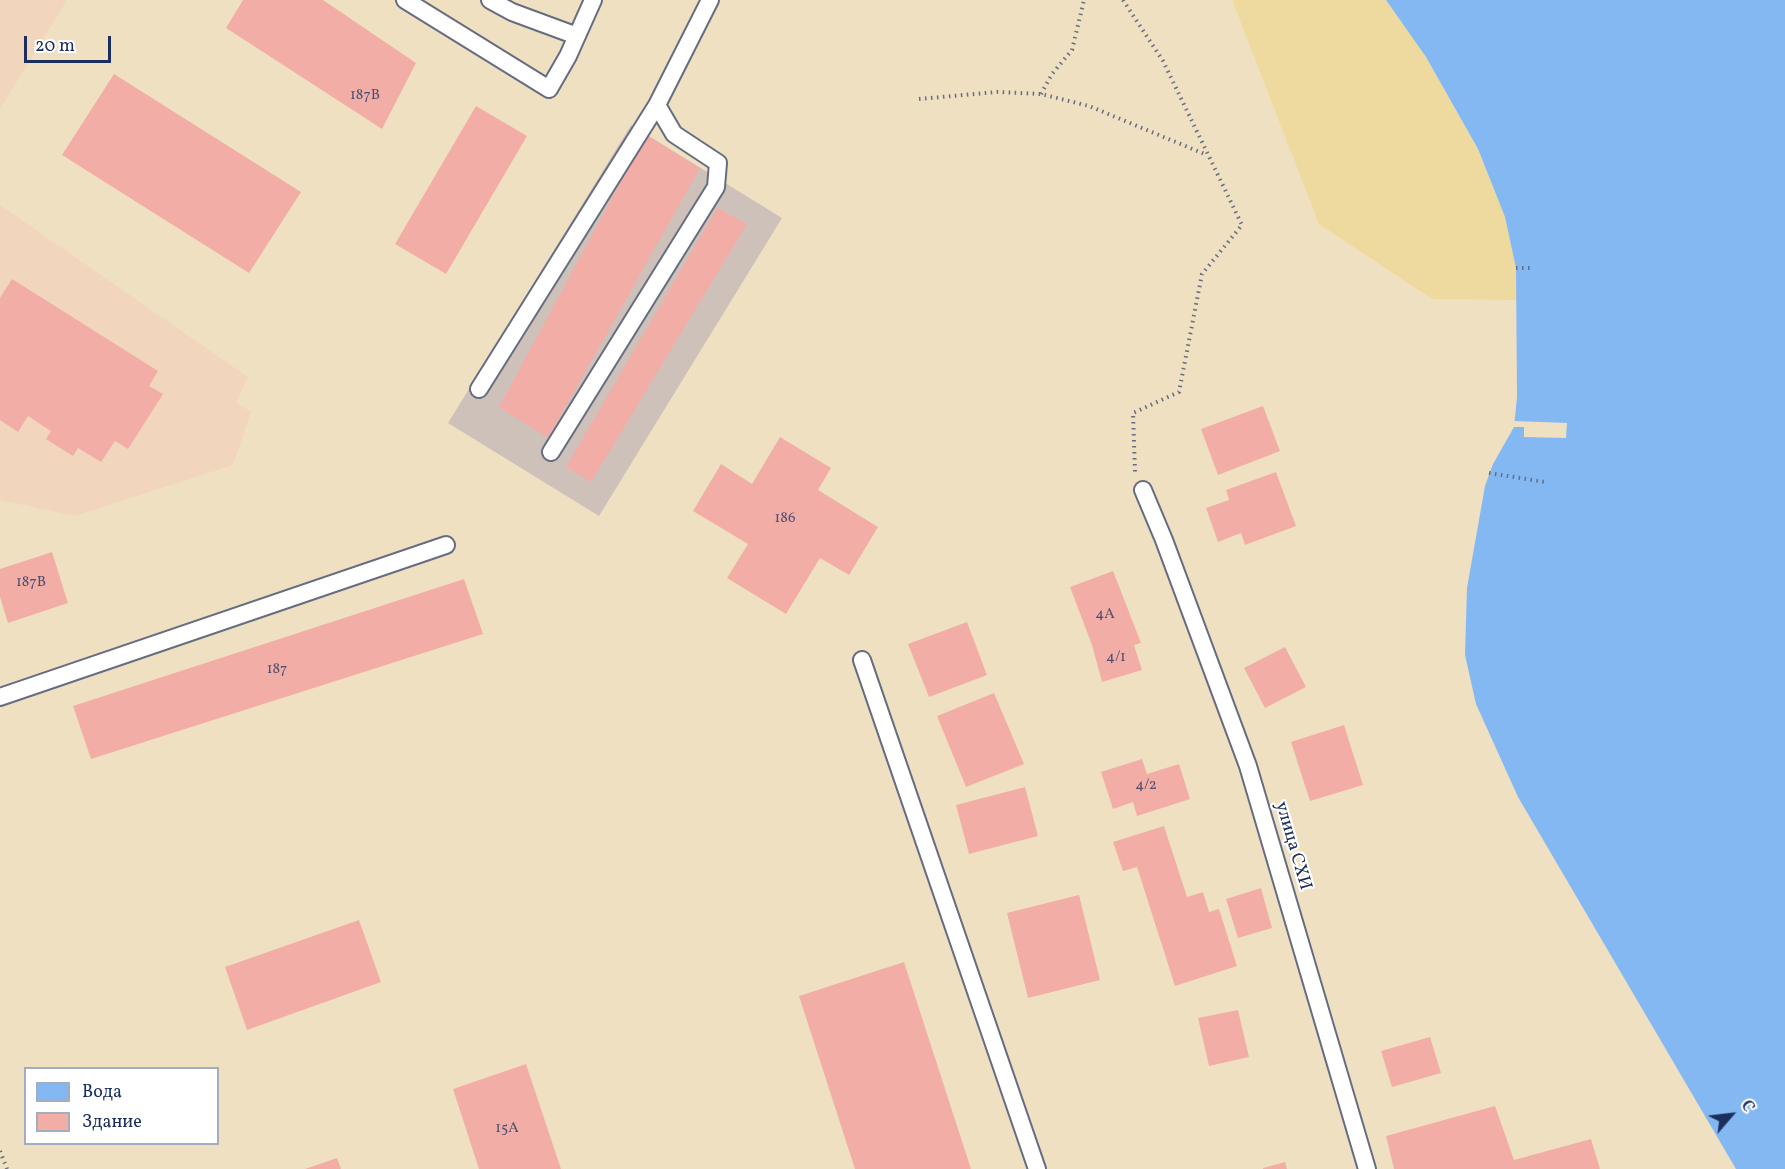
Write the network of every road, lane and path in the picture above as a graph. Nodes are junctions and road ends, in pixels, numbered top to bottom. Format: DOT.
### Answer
graph roads {
  1 [pos="405,0"];
  2 [pos="490,0"];
  3 [pos="593,0"];
  4 [pos="710,0"];
  5 [pos="1084,0"];
  6 [pos="1123,0"];
  7 [pos="577,36"];
  8 [pos="1041,94"];
  9 [pos="919,99"];
  10 [pos="657,105"];
  11 [pos="1208,155"];
  12 [pos="1516,268"];
  13 [pos="1531,268"];
  14 [pos="479,389"];
  15 [pos="551,452"];
  16 [pos="1489,473"];
  17 [pos="1545,482"];
  18 [pos="1139,483"];
  19 [pos="446,545"];
  20 [pos="862,660"];
  21 [pos="0,697"];
  22 [pos="0,1151"];
  23 [pos="7,1169"];
  24 [pos="1037,1169"];
  25 [pos="1366,1169"];
  1 -- 7 [label="lane"];
  2 -- 7 [label="lane"];
  3 -- 7 [label="lane"];
  4 -- 10 [label="lane"];
  5 -- 8 [label="path"];
  6 -- 11 [label="path"];
  8 -- 9 [label="path"];
  8 -- 11 [label="path"];
  10 -- 14 [label="lane"];
  10 -- 15 [label="lane"];
  11 -- 18 [label="path"];
  12 -- 13 [label="path"];
  16 -- 17 [label="path"];
  18 -- 25 [label="lane, улица СХИ"];
  19 -- 21 [label="lane"];
  20 -- 24 [label="lane"];
  22 -- 23 [label="path"];
}
